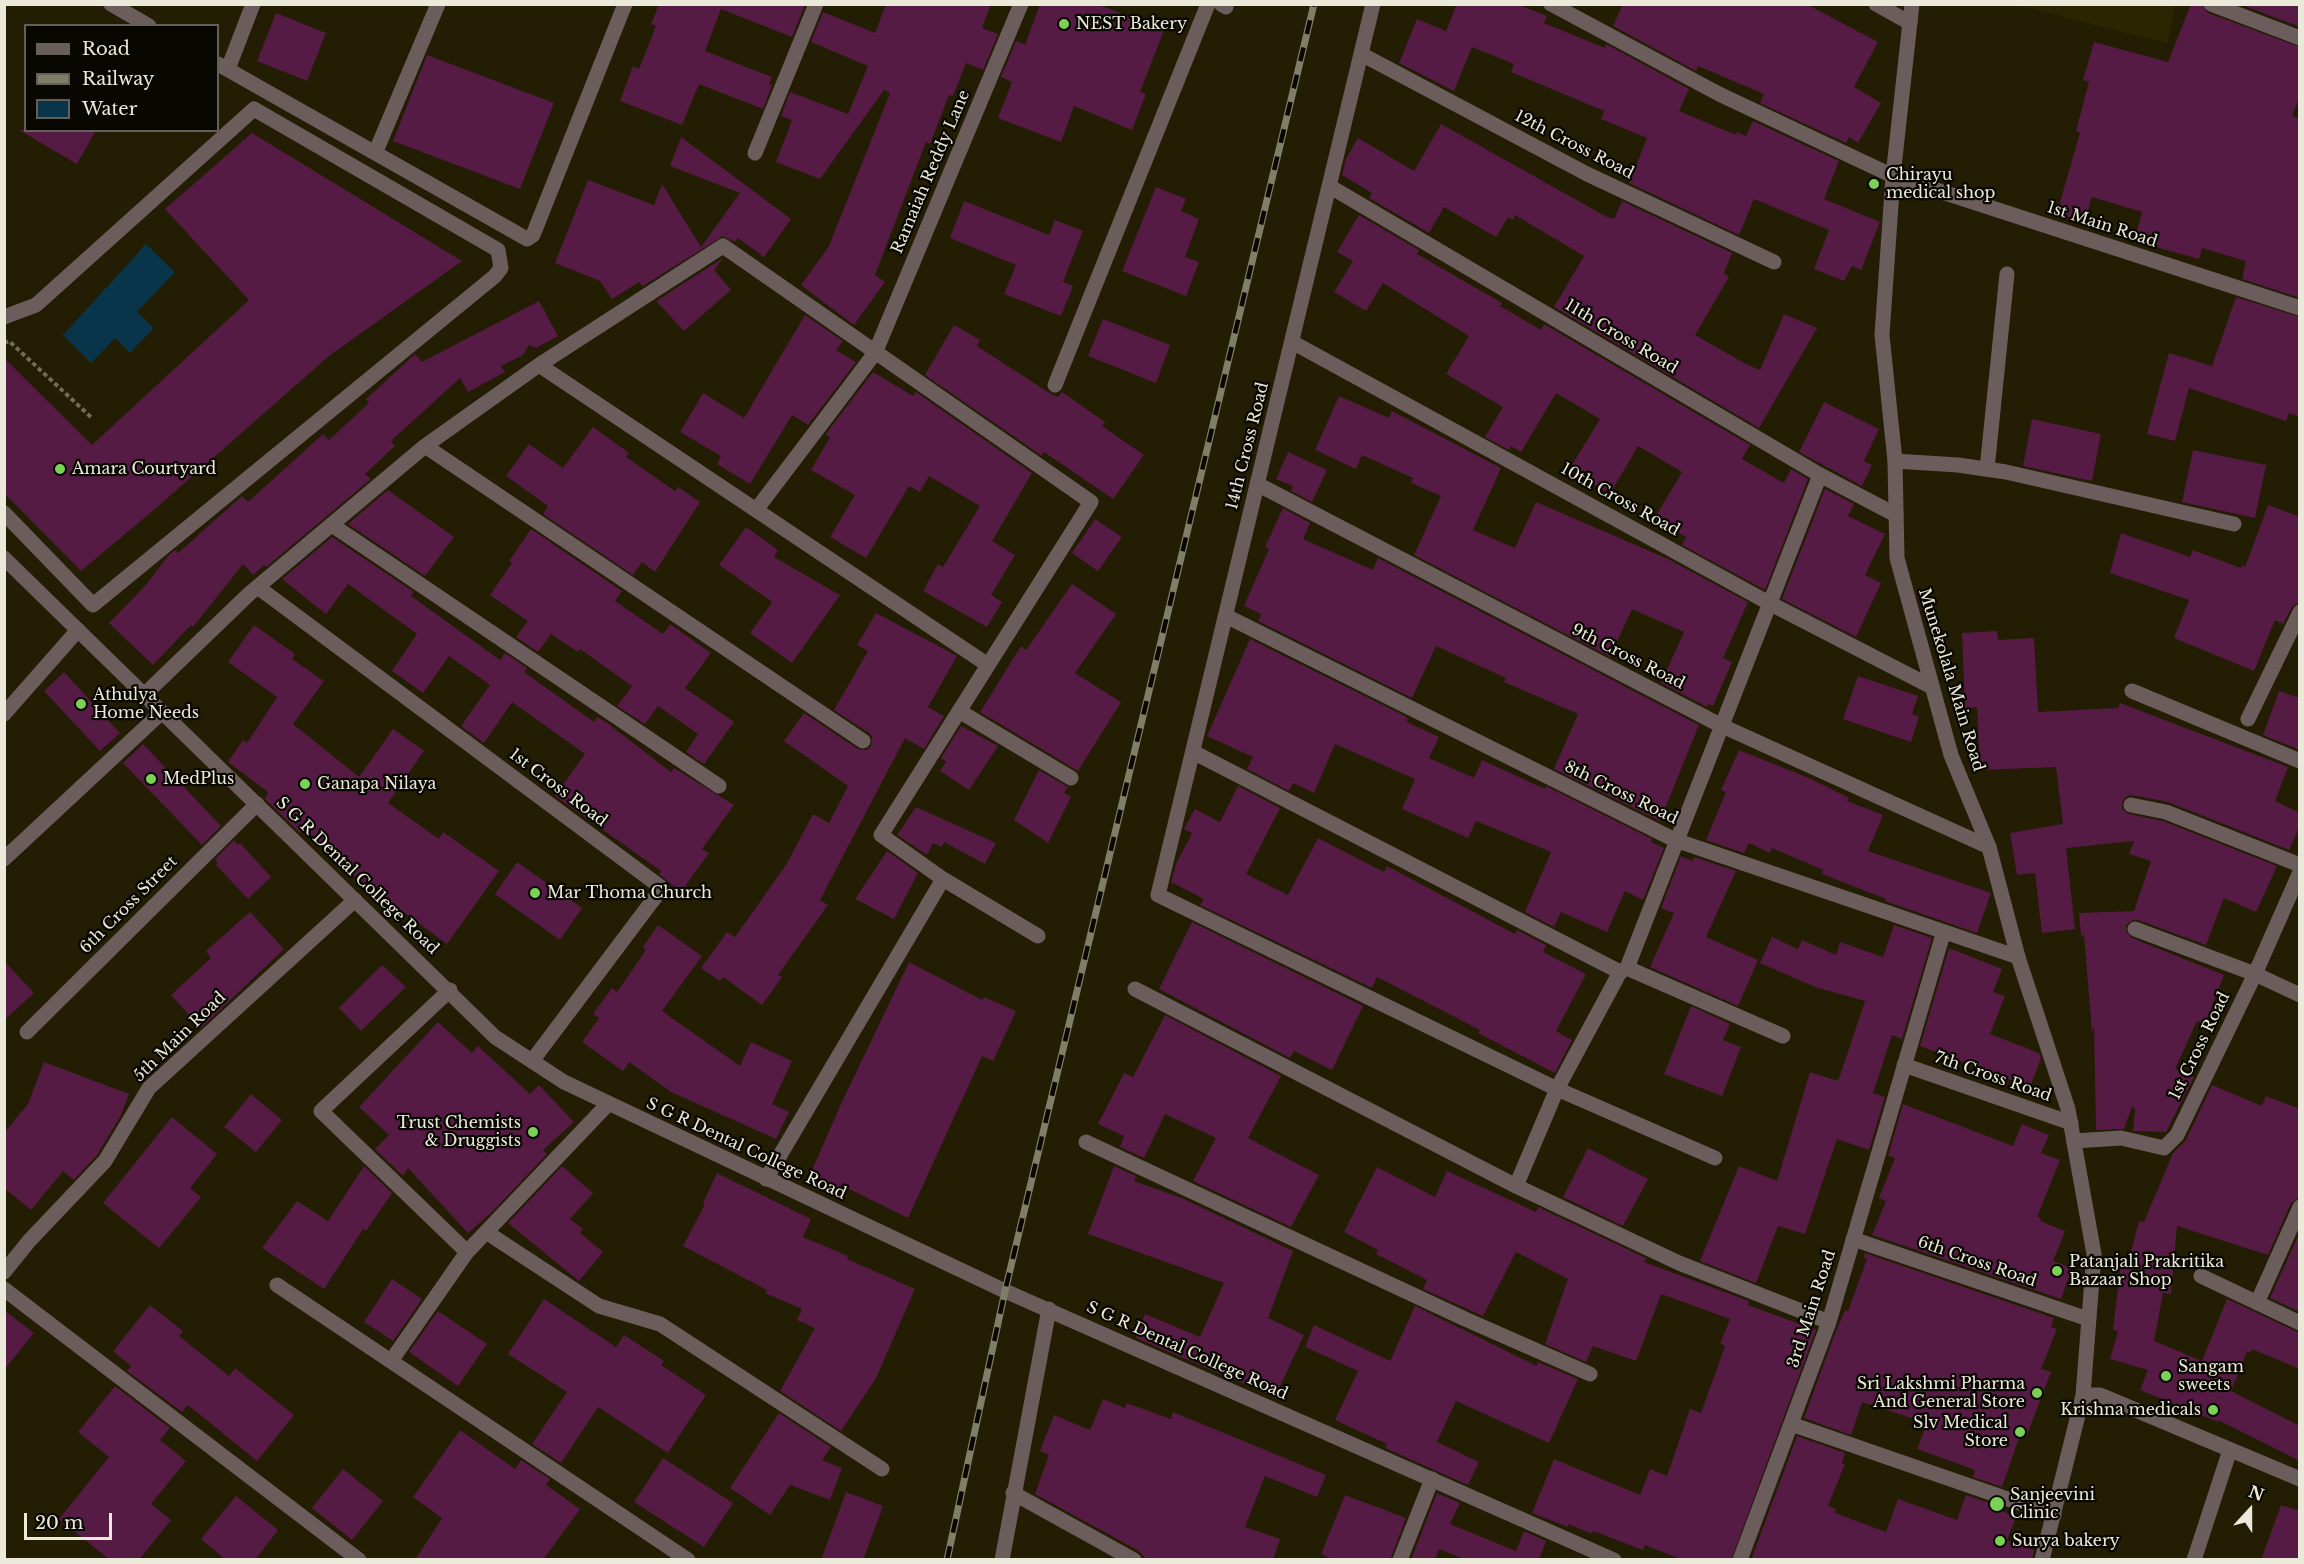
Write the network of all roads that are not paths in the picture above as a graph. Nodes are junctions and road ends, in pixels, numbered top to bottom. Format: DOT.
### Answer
graph roads {
  1 [pos="111,4"];
  2 [pos="252,4"];
  3 [pos="438,4"];
  4 [pos="625,4"];
  5 [pos="816,4"];
  6 [pos="1021,4"];
  7 [pos="1208,4"];
  8 [pos="1373,4"];
  9 [pos="1551,4"];
  10 [pos="1876,4"];
  11 [pos="1912,4"];
  12 [pos="2211,4"];
  13 [pos="1910,23"];
  14 [pos="146,24"];
  15 [pos="2300,38"];
  16 [pos="1361,54"];
  17 [pos="223,67"];
  18 [pos="376,152"];
  19 [pos="755,153"];
  20 [pos="1893,176"];
  21 [pos="1329,186"];
  22 [pos="1774,262"];
  23 [pos="2007,274"];
  24 [pos="2300,308"];
  25 [pos="4,317"];
  26 [pos="1292,342"];
  27 [pos="875,353"];
  28 [pos="539,365"];
  29 [pos="1055,385"];
  30 [pos="425,446"];
  31 [pos="1894,461"];
  32 [pos="1987,469"];
  33 [pos="1820,475"];
  34 [pos="1257,484"];
  35 [pos="756,510"];
  36 [pos="4,513"];
  37 [pos="1896,514"];
  38 [pos="2234,524"];
  39 [pos="332,525"];
  40 [pos="7,565"];
  41 [pos="259,588"];
  42 [pos="1769,603"];
  43 [pos="2300,612"];
  44 [pos="1226,616"];
  45 [pos="78,630"];
  46 [pos="988,665"];
  47 [pos="1932,687"];
  48 [pos="2132,691"];
  49 [pos="144,695"];
  50 [pos="959,711"];
  51 [pos="162,712"];
  52 [pos="4,714"];
  53 [pos="2248,719"];
  54 [pos="1720,725"];
  55 [pos="862,741"];
  56 [pos="1193,752"];
  57 [pos="2300,761"];
  58 [pos="1071,778"];
  59 [pos="719,786"];
  60 [pos="257,804"];
  61 [pos="2131,805"];
  62 [pos="1675,840"];
  63 [pos="1989,847"];
  64 [pos="4,859"];
  65 [pos="2300,865"];
  66 [pos="2300,872"];
  67 [pos="943,879"];
  68 [pos="355,900"];
  69 [pos="2135,929"];
  70 [pos="1943,934"];
  71 [pos="1038,936"];
  72 [pos="2018,957"];
  73 [pos="1623,970"];
  74 [pos="2255,974"];
  75 [pos="1136,989"];
  76 [pos="450,990"];
  77 [pos="2300,995"];
  78 [pos="27,1032"];
  79 [pos="1783,1036"];
  80 [pos="532,1061"];
  81 [pos="1904,1065"];
  82 [pos="1557,1089"];
  83 [pos="608,1104"];
  84 [pos="2071,1123"];
  85 [pos="2074,1141"];
  86 [pos="1086,1142"];
  87 [pos="1715,1158"];
  88 [pos="766,1179"];
  89 [pos="1516,1186"];
  90 [pos="2300,1207"];
  91 [pos="486,1232"];
  92 [pos="1853,1239"];
  93 [pos="467,1252"];
  94 [pos="4,1272"];
  95 [pos="2201,1276"];
  96 [pos="277,1285"];
  97 [pos="4,1289"];
  98 [pos="2257,1303"];
  99 [pos="1049,1310"];
  100 [pos="2088,1319"];
  101 [pos="1829,1322"];
  102 [pos="2300,1323"];
  103 [pos="391,1361"];
  104 [pos="1590,1374"];
  105 [pos="2083,1395"];
  106 [pos="1791,1424"];
  107 [pos="2230,1450"];
  108 [pos="882,1469"];
  109 [pos="1432,1479"];
  110 [pos="2300,1479"];
  111 [pos="1014,1492"];
  112 [pos="2054,1515"];
  113 [pos="359,1560"];
  114 [pos="688,1560"];
  115 [pos="1002,1560"];
  116 [pos="1134,1560"];
  117 [pos="1400,1560"];
  118 [pos="1614,1560"];
  119 [pos="1740,1560"];
  120 [pos="2042,1560"];
  121 [pos="2194,1560"];
  1 -- 14 [label="street"];
  2 -- 17 [label="street"];
  3 -- 18 [label="street"];
  4 -- 18 [label="street"];
  5 -- 19 [label="street"];
  6 -- 27 [label="street, Ramaiah Reddy Lane"];
  7 -- 29 [label="street"];
  8 -- 16 [label="street, 14th Cross Road"];
  9 -- 20 [label="street"];
  10 -- 13 [label="street"];
  11 -- 13 [label="street, Munekolala Main Road"];
  12 -- 15 [label="street"];
  13 -- 20 [label="street, Munekolala Main Road"];
  16 -- 21 [label="street, 14th Cross Road"];
  16 -- 22 [label="street, 12th Cross Road"];
  17 -- 18 [label="street"];
  20 -- 24 [label="street, 1st Main Road"];
  20 -- 31 [label="street, Munekolala Main Road"];
  21 -- 26 [label="street, 14th Cross Road"];
  21 -- 33 [label="street, 11th Cross Road"];
  23 -- 32 [label="street"];
  25 -- 36 [label="street"];
  26 -- 34 [label="street, 14th Cross Road"];
  26 -- 42 [label="street, 10th Cross Road"];
  27 -- 28 [label="street"];
  27 -- 35 [label="street, Ramaiah Reddy Lane"];
  27 -- 46 [label="street"];
  28 -- 30 [label="street"];
  28 -- 35 [label="street"];
  30 -- 39 [label="street"];
  30 -- 55 [label="street"];
  31 -- 32 [label="street"];
  31 -- 37 [label="street, Munekolala Main Road"];
  32 -- 38 [label="street"];
  33 -- 37 [label="street, 11th Cross Road"];
  33 -- 42 [label="street"];
  34 -- 44 [label="street, 14th Cross Road"];
  34 -- 54 [label="street, 9th Cross Road"];
  35 -- 46 [label="street"];
  37 -- 47 [label="street, Munekolala Main Road"];
  39 -- 41 [label="street"];
  39 -- 59 [label="street"];
  40 -- 45 [label="street, S G R Dental College Road"];
  41 -- 49 [label="street"];
  41 -- 80 [label="street, 1st Cross Road"];
  42 -- 47 [label="street, 10th Cross Road"];
  42 -- 54 [label="street"];
  43 -- 53 [label="street"];
  44 -- 56 [label="street, 14th Cross Road"];
  44 -- 62 [label="street, 8th Cross Road"];
  45 -- 49 [label="street, S G R Dental College Road"];
  45 -- 52 [label="street"];
  46 -- 50 [label="street"];
  47 -- 63 [label="street, Munekolala Main Road"];
  48 -- 57 [label="street"];
  49 -- 51 [label="street, S G R Dental College Road"];
  50 -- 58 [label="street"];
  50 -- 67 [label="street"];
  51 -- 60 [label="street, S G R Dental College Road"];
  51 -- 64 [label="street"];
  54 -- 62 [label="street"];
  54 -- 63 [label="street, 9th Cross Road"];
  56 -- 73 [label="street"];
  56 -- 82 [label="street, 14th Cross Road"];
  60 -- 68 [label="street, S G R Dental College Road"];
  60 -- 78 [label="street, 6th Cross Street"];
  61 -- 65 [label="street"];
  62 -- 70 [label="street, 8th Cross Road"];
  62 -- 73 [label="street"];
  63 -- 72 [label="street, Munekolala Main Road"];
  66 -- 74 [label="street, 1st Cross Road"];
  67 -- 71 [label="street"];
  67 -- 88 [label="street"];
  68 -- 76 [label="street, S G R Dental College Road"];
  68 -- 94 [label="street, 5th Main Road"];
  69 -- 74 [label="street"];
  70 -- 72 [label="street, 8th Cross Road"];
  70 -- 81 [label="street, 3rd Main Road"];
  72 -- 84 [label="street, Munekolala Main Road"];
  73 -- 79 [label="street"];
  73 -- 82 [label="street"];
  74 -- 77 [label="street"];
  74 -- 85 [label="street, 1st Cross Road"];
  75 -- 89 [label="street"];
  76 -- 80 [label="street, S G R Dental College Road"];
  76 -- 93 [label="street"];
  80 -- 83 [label="street, S G R Dental College Road"];
  81 -- 84 [label="street, 7th Cross Road"];
  81 -- 92 [label="street, 3rd Main Road"];
  82 -- 87 [label="street"];
  82 -- 89 [label="street"];
  83 -- 88 [label="street, S G R Dental College Road"];
  83 -- 91 [label="street"];
  84 -- 85 [label="street, Munekolala Main Road"];
  85 -- 100 [label="street, Munekolala Main Road"];
  86 -- 104 [label="street"];
  88 -- 99 [label="street, S G R Dental College Road"];
  89 -- 101 [label="street"];
  90 -- 98 [label="street"];
  91 -- 93 [label="street"];
  91 -- 108 [label="street"];
  92 -- 100 [label="street, 6th Cross Road"];
  92 -- 101 [label="street, 3rd Main Road"];
  93 -- 103 [label="street"];
  95 -- 98 [label="street"];
  96 -- 103 [label="street"];
  97 -- 113 [label="street"];
  98 -- 102 [label="street"];
  99 -- 109 [label="street, S G R Dental College Road"];
  99 -- 111 [label="street"];
  100 -- 105 [label="street, Munekolala Main Road"];
  101 -- 106 [label="street, 3rd Main Road"];
  103 -- 114 [label="street"];
  105 -- 107 [label="street"];
  105 -- 112 [label="street, Munekolala Main Road"];
  106 -- 112 [label="street"];
  106 -- 119 [label="street, 3rd Main Road"];
  107 -- 110 [label="street"];
  107 -- 121 [label="street"];
  109 -- 117 [label="street"];
  109 -- 118 [label="street, S G R Dental College Road"];
  111 -- 115 [label="street"];
  111 -- 116 [label="street"];
  112 -- 120 [label="street, Munekolala Main Road"];
}
